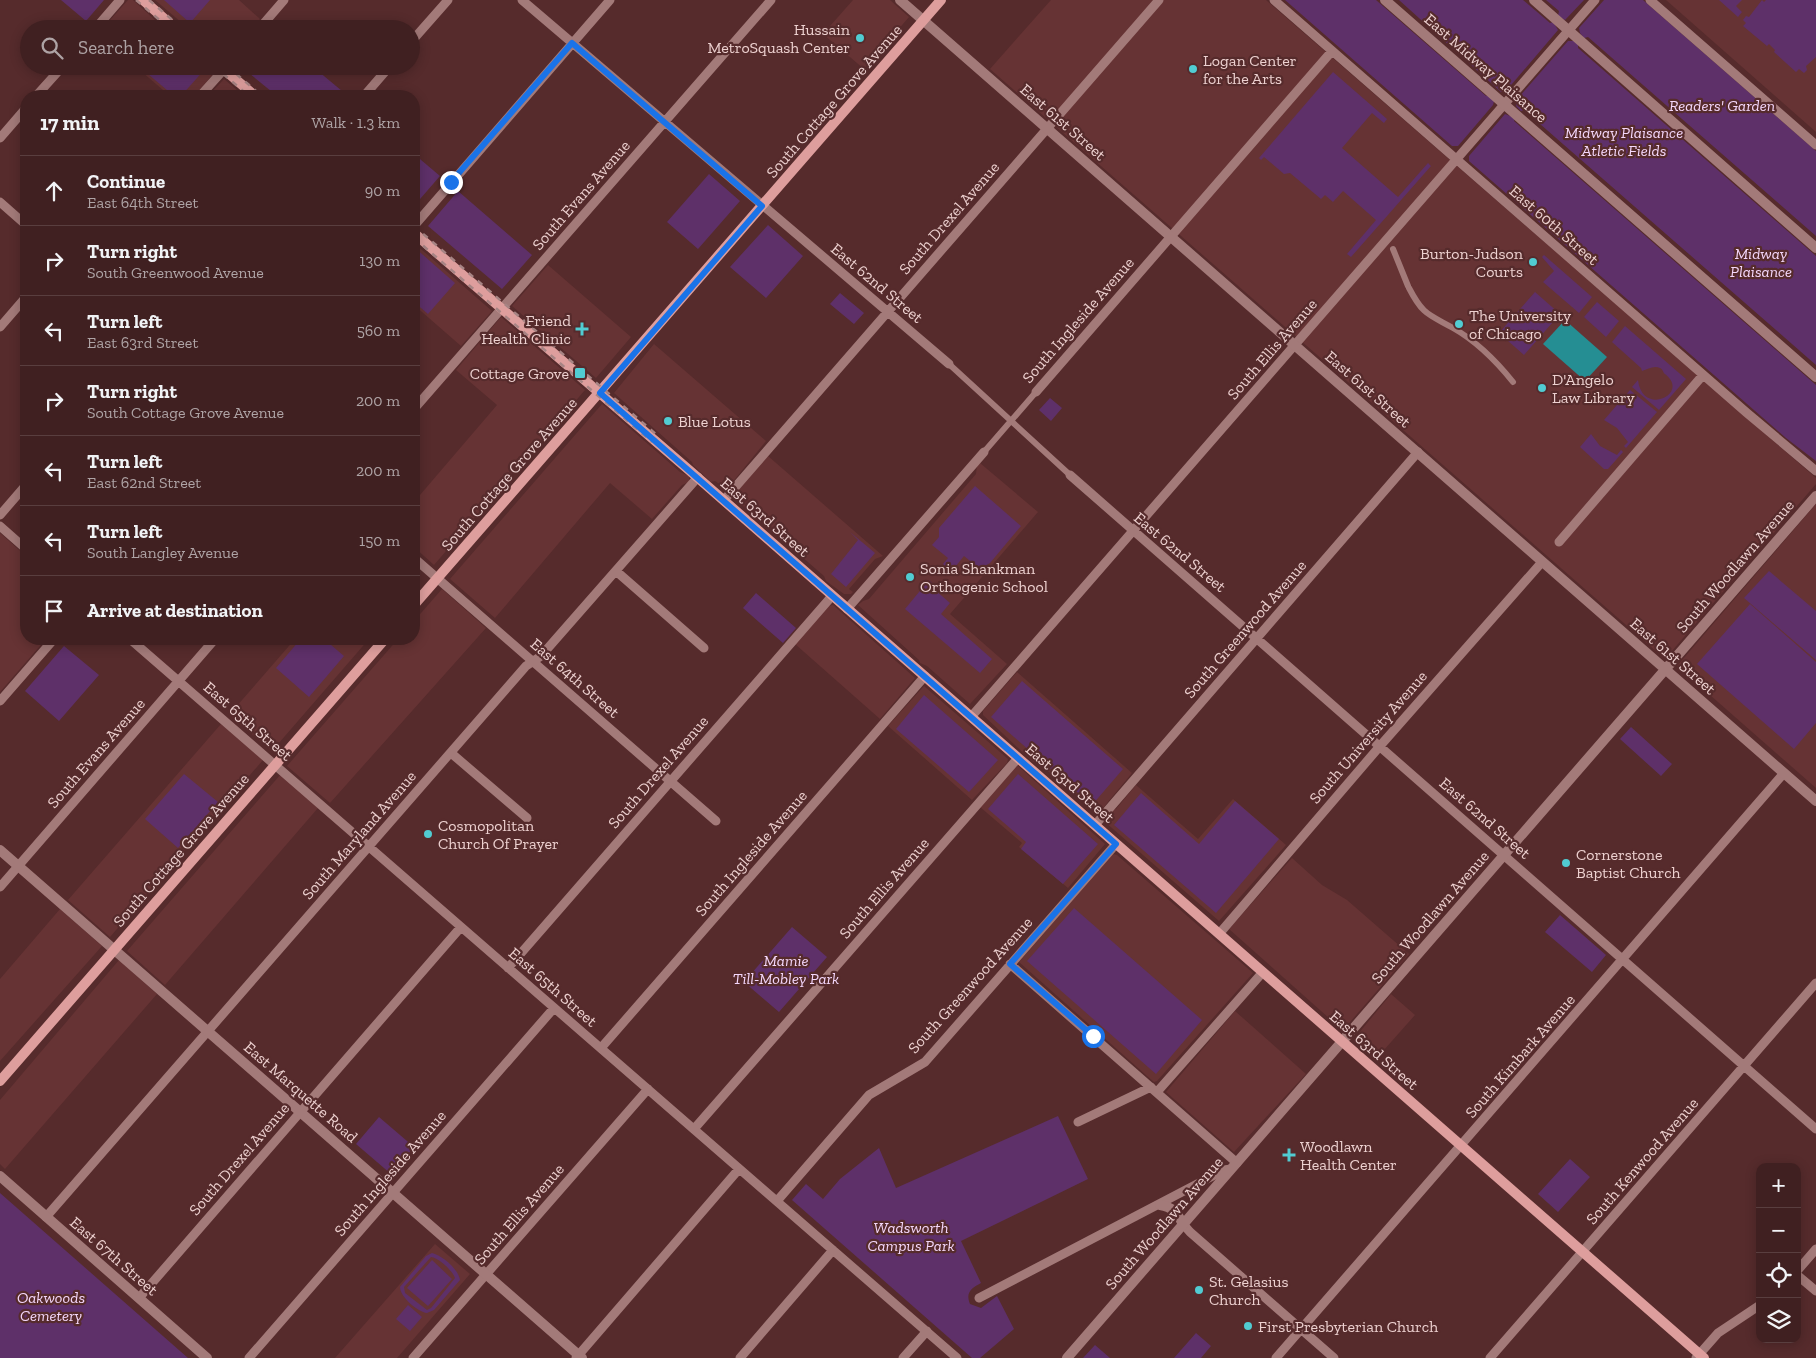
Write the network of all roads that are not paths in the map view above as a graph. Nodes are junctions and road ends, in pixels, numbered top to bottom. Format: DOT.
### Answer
graph roads {
  1 [pos="120,0"];
  2 [pos="143,0"];
  3 [pos="284,0"];
  4 [pos="448,0"];
  5 [pos="522,0"];
  6 [pos="610,0"];
  7 [pos="771,0"];
  8 [pos="900,0"];
  9 [pos="941,0"];
  10 [pos="1159,0"];
  11 [pos="1274,0"];
  12 [pos="1385,0"];
  13 [pos="1534,0"];
  14 [pos="1595,0"];
  15 [pos="1650,0"];
  16 [pos="103,20"];
  17 [pos="166,20"];
  18 [pos="267,20"];
  19 [pos="924,20"];
  20 [pos="1568,30"];
  21 [pos="420,32"];
  22 [pos="572,43"];
  23 [pos="1332,51"];
  24 [pos="55,75"];
  25 [pos="217,75"];
  26 [pos="232,75"];
  27 [pos="382,75"];
  28 [pos="41,90"];
  29 [pos="205,90"];
  30 [pos="248,90"];
  31 [pos="369,90"];
  32 [pos="1505,103"];
  33 [pos="20,115"];
  34 [pos="665,122"];
  35 [pos="1047,128"];
  36 [pos="0,138"];
  37 [pos="1816,145"];
  38 [pos="1456,160"];
  39 [pos="0,202"];
  40 [pos="762,206"];
  41 [pos="420,219"];
  42 [pos="20,220"];
  43 [pos="1171,237"];
  44 [pos="420,238"];
  45 [pos="1816,248"];
  46 [pos="1394,249"];
  47 [pos="20,303"];
  48 [pos="502,308"];
  49 [pos="888,312"];
  50 [pos="0,327"];
  51 [pos="1295,345"];
  52 [pos="949,364"];
  53 [pos="1703,375"];
  54 [pos="1816,377"];
  55 [pos="1513,382"];
  56 [pos="1036,392"];
  57 [pos="600,393"];
  58 [pos="420,403"];
  59 [pos="1012,420"];
  60 [pos="984,452"];
  61 [pos="1418,452"];
  62 [pos="1816,470"];
  63 [pos="1070,475"];
  64 [pos="698,477"];
  65 [pos="20,492"];
  66 [pos="1816,496"];
  67 [pos="724,500"];
  68 [pos="0,516"];
  69 [pos="0,526"];
  70 [pos="1133,532"];
  71 [pos="1559,542"];
  72 [pos="20,544"];
  73 [pos="1542,562"];
  74 [pos="420,563"];
  75 [pos="616,571"];
  76 [pos="437,578"];
  77 [pos="832,596"];
  78 [pos="420,598"];
  79 [pos="847,609"];
  80 [pos="1257,638"];
  81 [pos="49,645"];
  82 [pos="137,645"];
  83 [pos="210,645"];
  84 [pos="380,645"];
  85 [pos="704,648"];
  86 [pos="533,662"];
  87 [pos="1666,669"];
  88 [pos="924,676"];
  89 [pos="178,681"];
  90 [pos="0,701"];
  91 [pos="971,717"];
  92 [pos="1380,746"];
  93 [pos="451,753"];
  94 [pos="1018,758"];
  95 [pos="275,764"];
  96 [pos="1784,773"];
  97 [pos="670,781"];
  98 [pos="1816,801"];
  99 [pos="527,818"];
  100 [pos="716,821"];
  101 [pos="1094,825"];
  102 [pos="1116,844"];
  103 [pos="369,846"];
  104 [pos="0,850"];
  105 [pos="1504,855"];
  106 [pos="18,866"];
  107 [pos="0,886"];
  108 [pos="461,927"];
  109 [pos="1219,934"];
  110 [pos="115,949"];
  111 [pos="1624,960"];
  112 [pos="1010,964"];
  113 [pos="508,968"];
  114 [pos="1263,972"];
  115 [pos="1816,983"];
  116 [pos="554,1008"];
  117 [pos="208,1031"];
  118 [pos="1342,1041"];
  119 [pos="600,1048"];
  120 [pos="1744,1066"];
  121 [pos="0,1081"];
  122 [pos="648,1089"];
  123 [pos="1154,1090"];
  124 [pos="300,1111"];
  125 [pos="1078,1122"];
  126 [pos="694,1129"];
  127 [pos="1816,1129"];
  128 [pos="1461,1146"];
  129 [pos="1234,1166"];
  130 [pos="740,1169"];
  131 [pos="0,1176"];
  132 [pos="393,1193"];
  133 [pos="777,1201"];
  134 [pos="1160,1205"];
  135 [pos="46,1217"];
  136 [pos="1184,1224"];
  137 [pos="1816,1249"];
  138 [pos="833,1250"];
  139 [pos="1583,1252"];
  140 [pos="1801,1266"];
  141 [pos="486,1274"];
  142 [pos="1801,1278"];
  143 [pos="1816,1291"];
  144 [pos="139,1298"];
  145 [pos="979,1298"];
  146 [pos="1756,1308"];
  147 [pos="1301,1330"];
  148 [pos="926,1331"];
  149 [pos="579,1357"];
  150 [pos="1700,1357"];
  151 [pos="207,1358"];
  152 [pos="249,1358"];
  153 [pos="413,1358"];
  154 [pos="740,1358"];
  155 [pos="903,1358"];
  156 [pos="957,1358"];
  157 [pos="1067,1358"];
  158 [pos="1276,1358"];
  159 [pos="1334,1358"];
  160 [pos="1490,1358"];
  1 -- 16 [label="street"];
  2 -- 17 [label="main road"];
  3 -- 18 [label="street"];
  4 -- 21 [label="street"];
  5 -- 22 [label="street, East 62nd Street"];
  6 -- 22 [label="street"];
  7 -- 34 [label="street, South Evans Avenue"];
  8 -- 19 [label="street, East 61st Street"];
  9 -- 19 [label="main road, South Cottage Grove Avenue"];
  10 -- 35 [label="street, South Drexel Avenue"];
  11 -- 23 [label="street, East 60th Street"];
  12 -- 32 [label="street, East Midway Plaisance"];
  13 -- 20 [label="street"];
  14 -- 20 [label="street, South Ellis Avenue"];
  15 -- 37 [label="street"];
  19 -- 35 [label="street, East 61st Street"];
  19 -- 40 [label="main road, South Cottage Grove Avenue"];
  20 -- 32 [label="street, South Ellis Avenue"];
  20 -- 45 [label="street"];
  22 -- 34 [label="street, East 62nd Street"];
  22 -- 41 [label="street"];
  23 -- 38 [label="street, East 60th Street"];
  23 -- 43 [label="street, South Ingleside Avenue"];
  24 -- 28 [label="street"];
  25 -- 29 [label="street"];
  26 -- 30 [label="main road"];
  27 -- 31 [label="street"];
  32 -- 38 [label="street, South Ellis Avenue"];
  32 -- 54 [label="street, East Midway Plaisance"];
  33 -- 36 [label="street"];
  34 -- 40 [label="street, East 62nd Street"];
  34 -- 48 [label="street, South Evans Avenue"];
  35 -- 43 [label="street, East 61st Street"];
  35 -- 49 [label="street, South Drexel Avenue"];
  38 -- 51 [label="street, South Ellis Avenue"];
  38 -- 53 [label="street, East 60th Street"];
  39 -- 42 [label="street"];
  40 -- 49 [label="street, East 62nd Street"];
  40 -- 57 [label="main road, South Cottage Grove Avenue"];
  43 -- 51 [label="street, East 61st Street"];
  43 -- 56 [label="street, South Ingleside Avenue"];
  44 -- 48 [label="main road, East 63rd Street"];
  46 -- 55 [label="street"];
  47 -- 50 [label="street"];
  48 -- 57 [label="main road, East 63rd Street"];
  48 -- 58 [label="street, South Evans Avenue"];
  49 -- 52 [label="street, East 62nd Street"];
  49 -- 67 [label="street, South Drexel Avenue"];
  51 -- 61 [label="street, East 61st Street"];
  51 -- 70 [label="street, South Ellis Avenue"];
  52 -- 59 [label="street, East 62nd Street"];
  53 -- 62 [label="street, East 60th Street"];
  53 -- 71 [label="street"];
  56 -- 59 [label="street, South Ingleside Avenue"];
  57 -- 64 [label="main road, East 63rd Street"];
  57 -- 76 [label="main road, South Cottage Grove Avenue"];
  59 -- 60 [label="street, South Ingleside Avenue"];
  59 -- 63 [label="street, East 62nd Street"];
  60 -- 79 [label="street, South Ingleside Avenue"];
  61 -- 73 [label="street, East 61st Street"];
  61 -- 80 [label="street, South Greenwood Avenue"];
  63 -- 70 [label="street, East 62nd Street"];
  64 -- 67 [label="main road, East 63rd Street"];
  64 -- 75 [label="street, South Maryland Avenue"];
  65 -- 68 [label="street"];
  66 -- 87 [label="street, South Woodlawn Avenue"];
  67 -- 77 [label="main road, East 63rd Street"];
  69 -- 72 [label="street"];
  70 -- 80 [label="street, East 62nd Street"];
  70 -- 91 [label="street, South Ellis Avenue"];
  73 -- 87 [label="street, East 61st Street"];
  73 -- 92 [label="street, South University Avenue"];
  74 -- 76 [label="street, East 64th Street"];
  75 -- 85 [label="street"];
  75 -- 86 [label="street, South Maryland Avenue"];
  76 -- 78 [label="main road, South Cottage Grove Avenue"];
  76 -- 86 [label="street, East 64th Street"];
  77 -- 79 [label="main road, East 63rd Street"];
  77 -- 97 [label="street, South Drexel Avenue"];
  79 -- 88 [label="main road, East 63rd Street"];
  80 -- 92 [label="street, East 62nd Street"];
  80 -- 101 [label="street, South Greenwood Avenue"];
  81 -- 90 [label="street"];
  82 -- 89 [label="street, East 65th Street"];
  83 -- 89 [label="street, South Evans Avenue"];
  84 -- 95 [label="main road, South Cottage Grove Avenue"];
  86 -- 93 [label="street, South Maryland Avenue"];
  86 -- 97 [label="street, East 64th Street"];
  87 -- 96 [label="street, East 61st Street"];
  87 -- 105 [label="street, South Woodlawn Avenue"];
  88 -- 91 [label="main road, East 63rd Street"];
  88 -- 119 [label="street, South Ingleside Avenue"];
  89 -- 95 [label="street, East 65th Street"];
  89 -- 106 [label="street, South Evans Avenue"];
  91 -- 94 [label="main road, East 63rd Street"];
  92 -- 105 [label="street, East 62nd Street"];
  92 -- 109 [label="street, South University Avenue"];
  93 -- 99 [label="street"];
  93 -- 103 [label="street, South Maryland Avenue"];
  94 -- 101 [label="main road, East 63rd Street"];
  94 -- 126 [label="street, South Ellis Avenue"];
  95 -- 103 [label="street, East 65th Street"];
  95 -- 110 [label="main road, South Cottage Grove Avenue"];
  96 -- 98 [label="street, East 61st Street"];
  96 -- 111 [label="street, South Kimbark Avenue"];
  97 -- 100 [label="street, East 64th Street"];
  97 -- 113 [label="street, South Drexel Avenue"];
  101 -- 102 [label="main road, East 63rd Street"];
  102 -- 109 [label="main road, East 63rd Street"];
  102 -- 112 [label="street, South Greenwood Avenue"];
  103 -- 108 [label="street, East 65th Street"];
  103 -- 117 [label="street, South Maryland Avenue"];
  104 -- 106 [label="street, East Marquette Road"];
  105 -- 111 [label="street, East 62nd Street"];
  105 -- 118 [label="street, South Woodlawn Avenue"];
  106 -- 107 [label="street, South Evans Avenue"];
  106 -- 110 [label="street, East Marquette Road"];
  108 -- 113 [label="street, East 65th Street"];
  108 -- 124 [label="street, South Drexel Avenue"];
  109 -- 114 [label="main road, East 63rd Street"];
  110 -- 117 [label="street, East Marquette Road"];
  110 -- 121 [label="main road, South Cottage Grove Avenue"];
  111 -- 120 [label="street, East 62nd Street"];
  111 -- 128 [label="street, South Kimbark Avenue"];
  112 -- 123 [label="street"];
  112 -- 133 [label="street, South Greenwood Avenue"];
  113 -- 116 [label="street, East 65th Street"];
  114 -- 118 [label="main road, East 63rd Street"];
  114 -- 123 [label="street"];
  115 -- 120 [label="street, South Kenwood Avenue"];
  116 -- 119 [label="street, East 65th Street"];
  116 -- 132 [label="street, South Ingleside Avenue"];
  117 -- 124 [label="street, East Marquette Road"];
  117 -- 135 [label="street, South Maryland Avenue"];
  118 -- 128 [label="main road, East 63rd Street"];
  118 -- 129 [label="street, South Woodlawn Avenue"];
  119 -- 122 [label="street, East 65th Street"];
  120 -- 127 [label="street, East 62nd Street"];
  120 -- 139 [label="street, South Kenwood Avenue"];
  122 -- 126 [label="street, East 65th Street"];
  122 -- 141 [label="street, South Ellis Avenue"];
  123 -- 125 [label="street"];
  123 -- 129 [label="street"];
  124 -- 132 [label="street, East Marquette Road"];
  124 -- 144 [label="street, South Drexel Avenue"];
  126 -- 130 [label="street, East 65th Street"];
  128 -- 139 [label="main road, East 63rd Street"];
  128 -- 147 [label="street, South Kimbark Avenue"];
  129 -- 134 [label="street"];
  129 -- 136 [label="street, South Woodlawn Avenue"];
  130 -- 133 [label="street, East 65th Street"];
  130 -- 149 [label="street"];
  131 -- 135 [label="street, East 67th Street"];
  132 -- 141 [label="street, East Marquette Road"];
  132 -- 152 [label="street, South Ingleside Avenue"];
  133 -- 138 [label="street, East 65th Street"];
  134 -- 136 [label="street"];
  134 -- 145 [label="street"];
  135 -- 144 [label="street, East 67th Street"];
  136 -- 147 [label="street"];
  136 -- 157 [label="street, South Woodlawn Avenue"];
  137 -- 140 [label="street"];
  138 -- 148 [label="street, East 65th Street"];
  138 -- 154 [label="street"];
  139 -- 150 [label="main road, East 63rd Street"];
  139 -- 160 [label="street, South Kenwood Avenue"];
  141 -- 149 [label="street, East Marquette Road"];
  141 -- 153 [label="street, South Ellis Avenue"];
  142 -- 143 [label="street"];
  144 -- 151 [label="street, East 67th Street"];
  146 -- 150 [label="street"];
  147 -- 158 [label="street, South Kimbark Avenue"];
  147 -- 159 [label="street"];
  148 -- 155 [label="street"];
  148 -- 156 [label="street, East 65th Street"];
}
